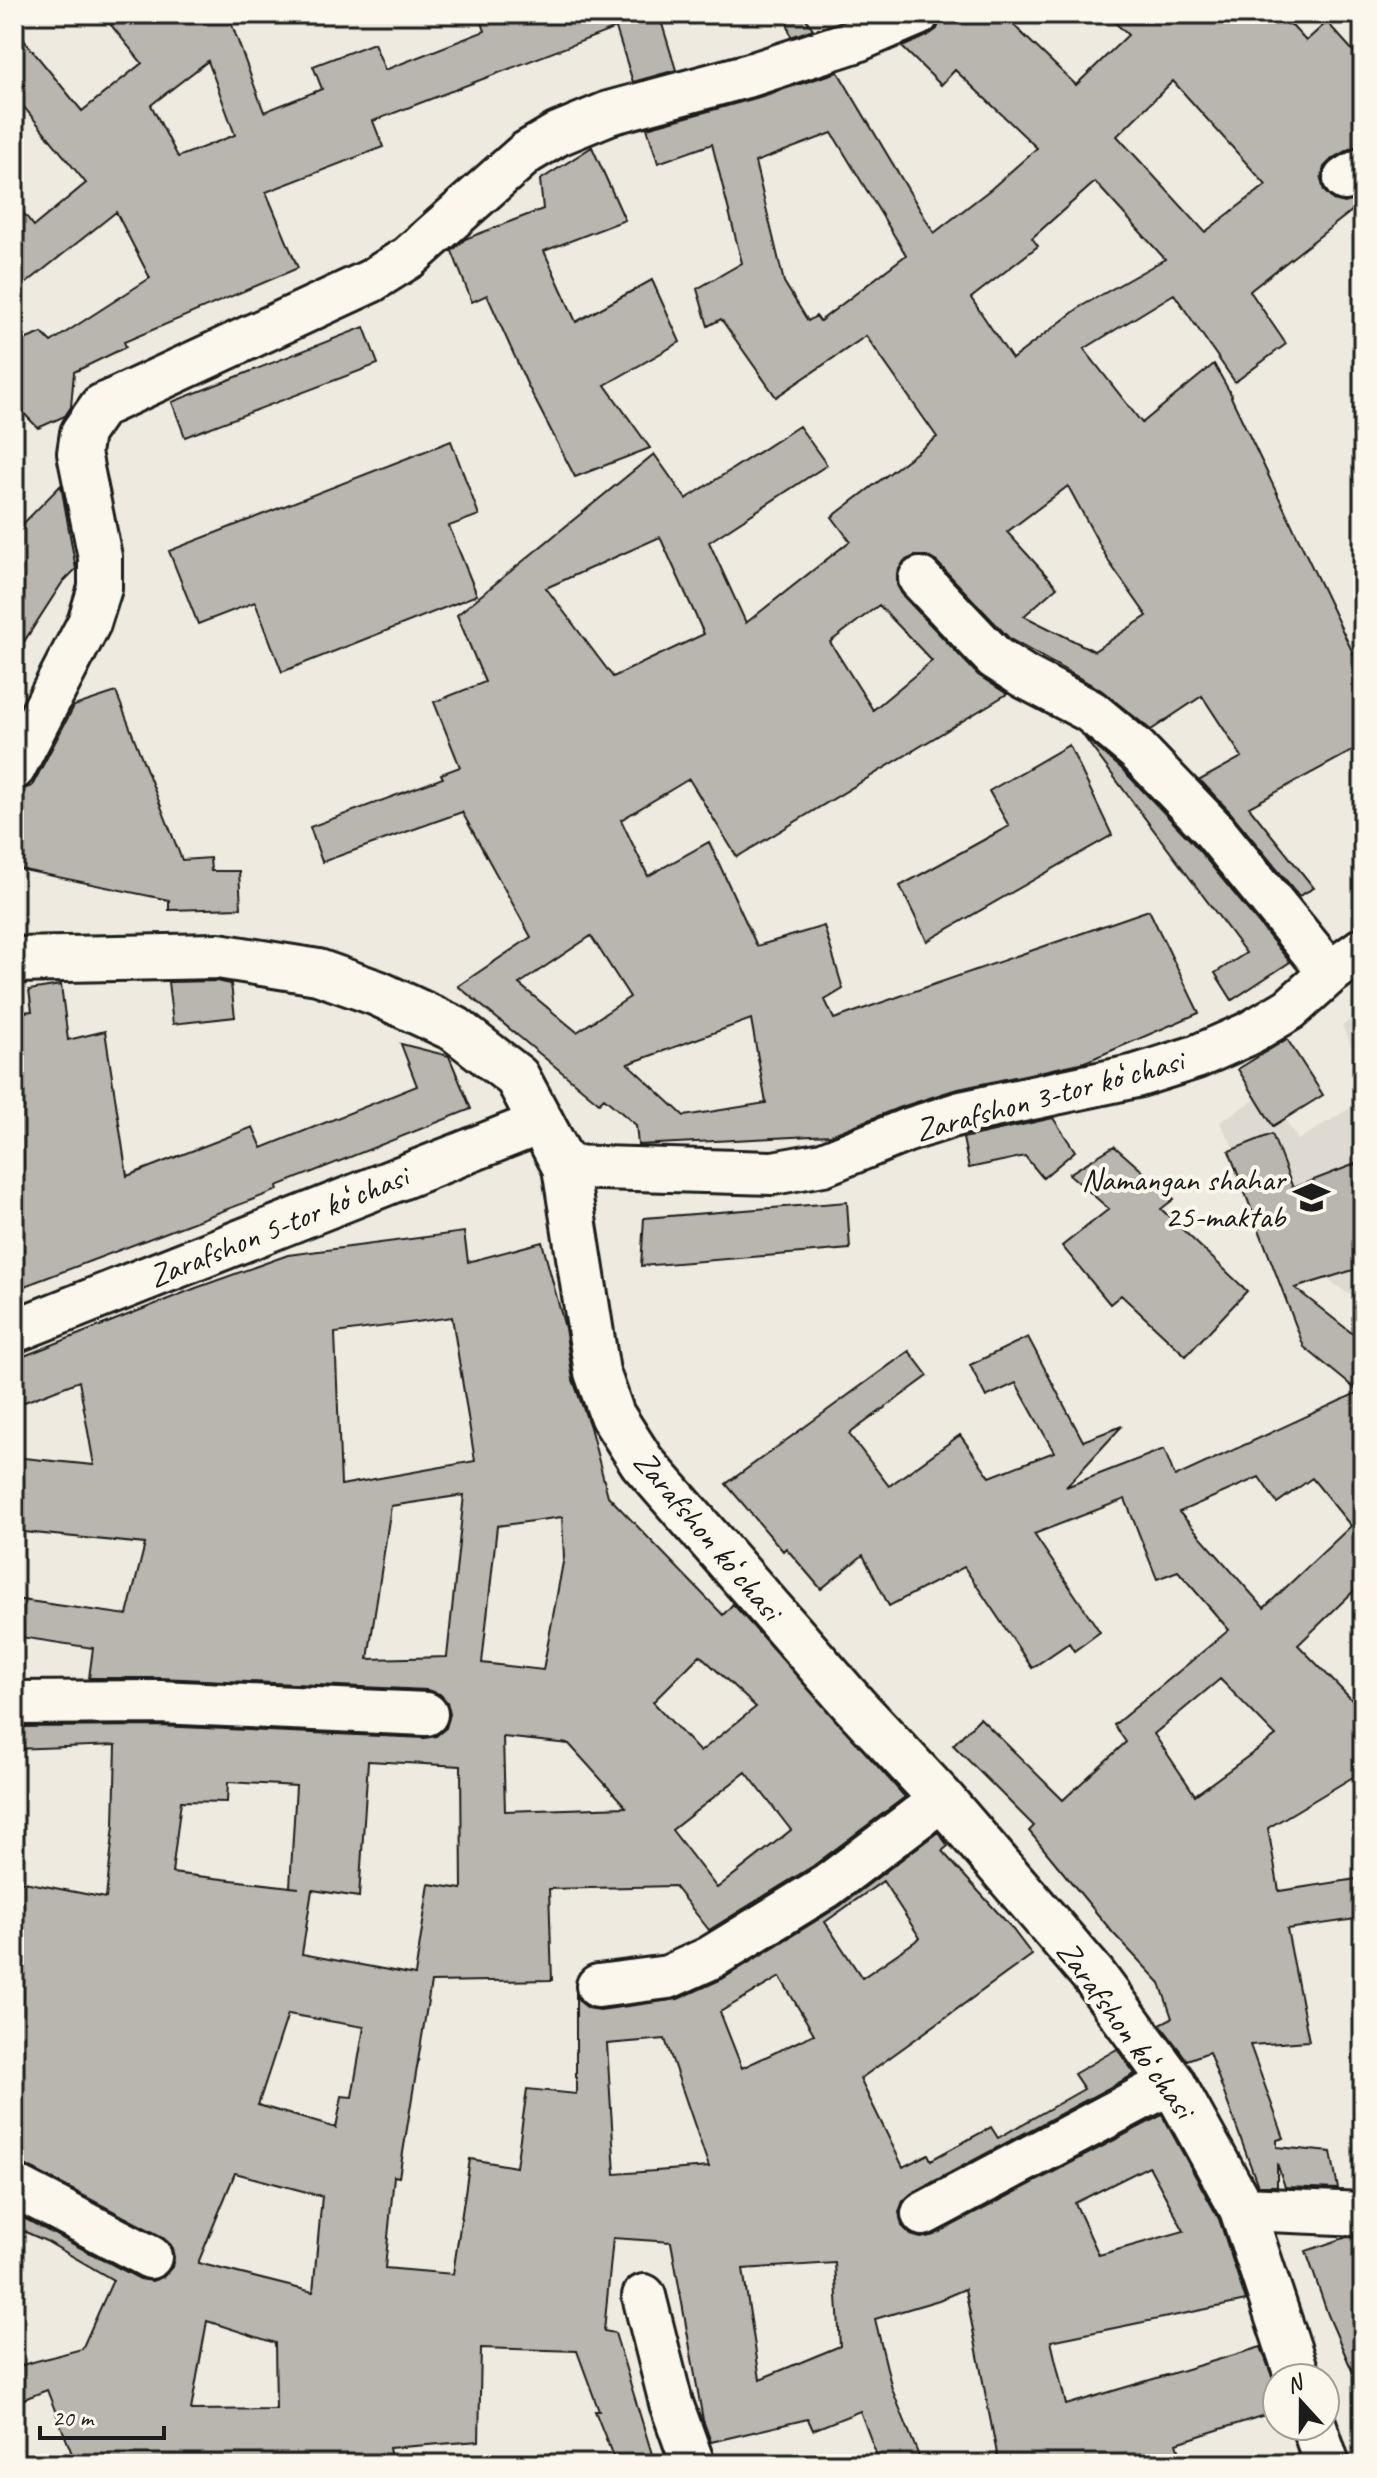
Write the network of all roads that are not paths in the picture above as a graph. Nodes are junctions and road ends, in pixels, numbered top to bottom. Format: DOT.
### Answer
graph roads {
  1 [pos="918,14"];
  2 [pos="920,579"];
  3 [pos="14,768"];
  4 [pos="1363,949"];
  5 [pos="14,960"];
  6 [pos="1330,973"];
  7 [pos="542,1122"];
  8 [pos="565,1167"];
  9 [pos="14,1331"];
  10 [pos="14,1703"];
  11 [pos="426,1714"];
  12 [pos="942,1799"];
  13 [pos="598,1986"];
  14 [pos="1172,2082"];
  15 [pos="14,2186"];
  16 [pos="1242,2209"];
  17 [pos="923,2214"];
  18 [pos="1363,2214"];
  19 [pos="150,2257"];
  20 [pos="644,2296"];
  21 [pos="1293,2362"];
  22 [pos="1319,2442"];
  23 [pos="693,2464"];
  24 [pos="1327,2464"];
  1 -- 3 [label="street"];
  2 -- 6 [label="street"];
  4 -- 6 [label="street, Zarafshon 3-tor koʻchasi"];
  5 -- 7 [label="street, Zarafshon koʻchasi"];
  6 -- 8 [label="street, Zarafshon 3-tor koʻchasi"];
  7 -- 8 [label="street, Zarafshon koʻchasi"];
  7 -- 9 [label="street, Zarafshon 5-tor koʻchasi"];
  8 -- 12 [label="street, Zarafshon koʻchasi"];
  10 -- 11 [label="street"];
  12 -- 13 [label="street"];
  12 -- 14 [label="street, Zarafshon koʻchasi"];
  14 -- 16 [label="street, Zarafshon koʻchasi"];
  14 -- 17 [label="street"];
  15 -- 19 [label="street"];
  16 -- 18 [label="street"];
  16 -- 21 [label="street, Zarafshon koʻchasi"];
  20 -- 23 [label="street"];
  22 -- 24 [label="street"];
}
